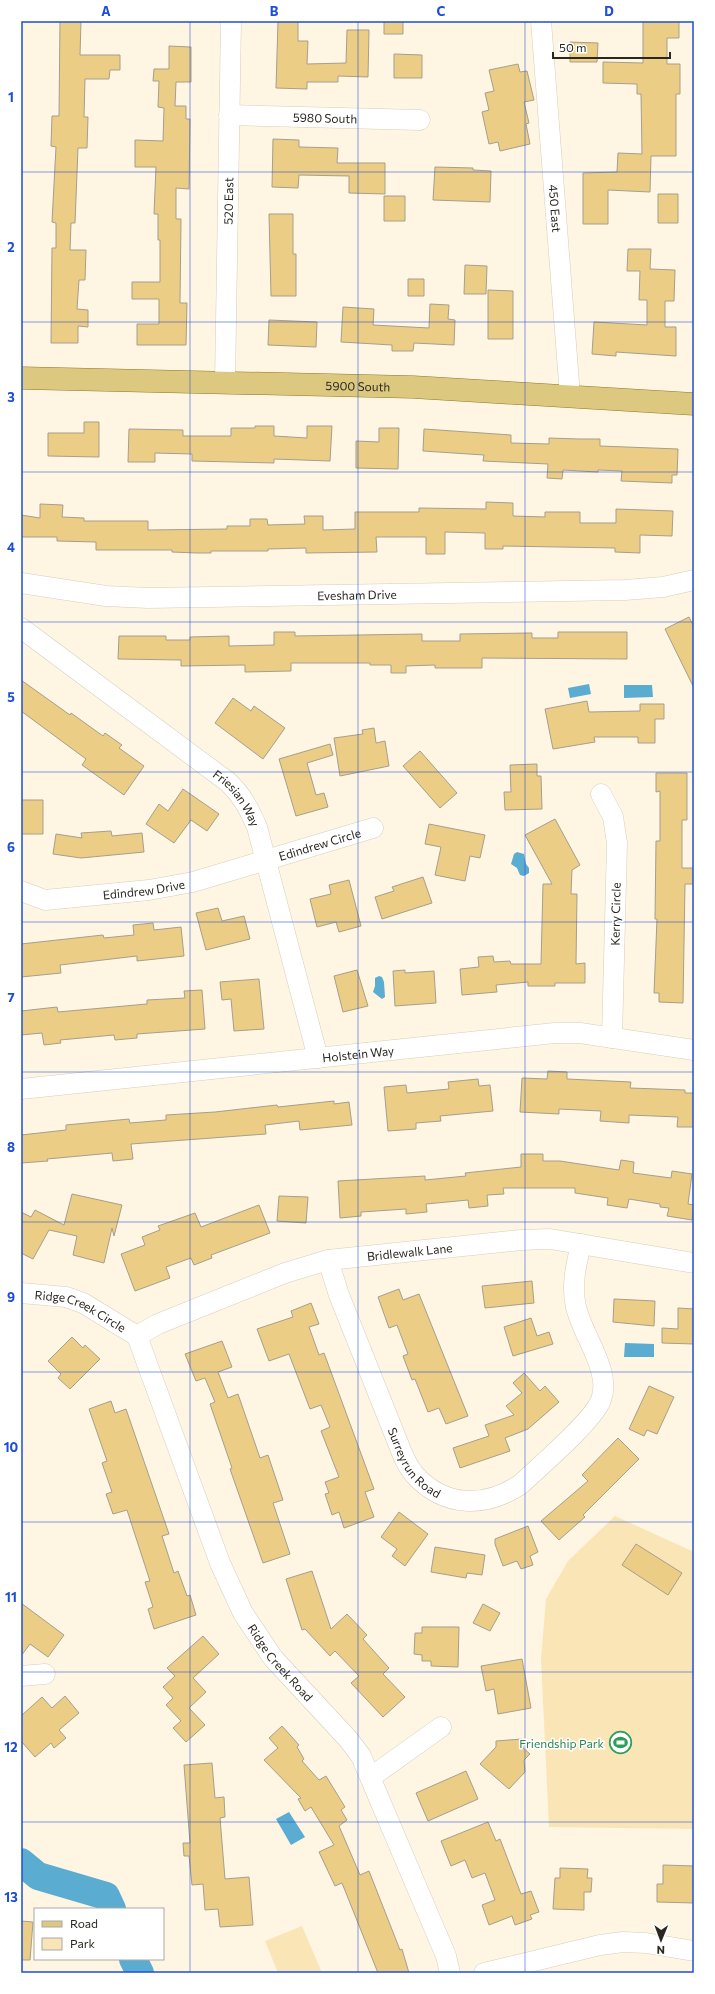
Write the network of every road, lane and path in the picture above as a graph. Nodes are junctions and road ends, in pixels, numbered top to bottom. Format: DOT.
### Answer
graph roads {
  1 [pos="232,21"];
  2 [pos="541,21"];
  3 [pos="229,115"];
  4 [pos="420,120"];
  5 [pos="21,378"];
  6 [pos="225,382"];
  7 [pos="570,396"];
  8 [pos="694,404"];
  9 [pos="694,580"];
  10 [pos="21,583"];
  11 [pos="21,628"];
  12 [pos="601,794"];
  13 [pos="373,828"];
  14 [pos="266,860"];
  15 [pos="21,891"];
  16 [pos="612,1038"];
  17 [pos="694,1050"];
  18 [pos="318,1058"];
  19 [pos="21,1089"];
  20 [pos="581,1244"];
  21 [pos="328,1260"];
  22 [pos="694,1264"];
  23 [pos="21,1293"];
  24 [pos="137,1336"];
  25 [pos="45,1674"];
  26 [pos="21,1676"];
  27 [pos="441,1727"];
  28 [pos="371,1777"];
  29 [pos="694,1951"];
  30 [pos="450,1973"];
  31 [pos="484,1973"];
  1 -- 3 [label="street, 520 East"];
  2 -- 7 [label="street, 450 East"];
  3 -- 4 [label="street, 5980 South"];
  3 -- 6 [label="street, 520 East"];
  5 -- 6 [label="main road, 5900 South"];
  6 -- 7 [label="main road, 5900 South"];
  7 -- 8 [label="main road, 5900 South"];
  9 -- 10 [label="street, Evesham Drive"];
  11 -- 14 [label="street, Friesian Way"];
  12 -- 16 [label="street, Kerry Circle"];
  13 -- 14 [label="street, Edindrew Circle"];
  14 -- 15 [label="street, Edindrew Drive"];
  14 -- 18 [label="street, Friesian Way"];
  16 -- 17 [label="street, Holstein Way"];
  16 -- 18 [label="street, Holstein Way"];
  18 -- 19 [label="street, Holstein Way"];
  20 -- 21 [label="street, Bridlewalk Lane"];
  20 -- 21 [label="street, Surreyrun Road"];
  20 -- 22 [label="street, Bridlewalk Lane"];
  21 -- 24 [label="street, Bridlewalk Lane"];
  23 -- 24 [label="street, Ridge Creek Circle"];
  24 -- 28 [label="street, Ridge Creek Road"];
  25 -- 26 [label="street"];
  27 -- 28 [label="street"];
  28 -- 30 [label="street, Ridge Creek Road"];
  29 -- 31 [label="street"];
}
